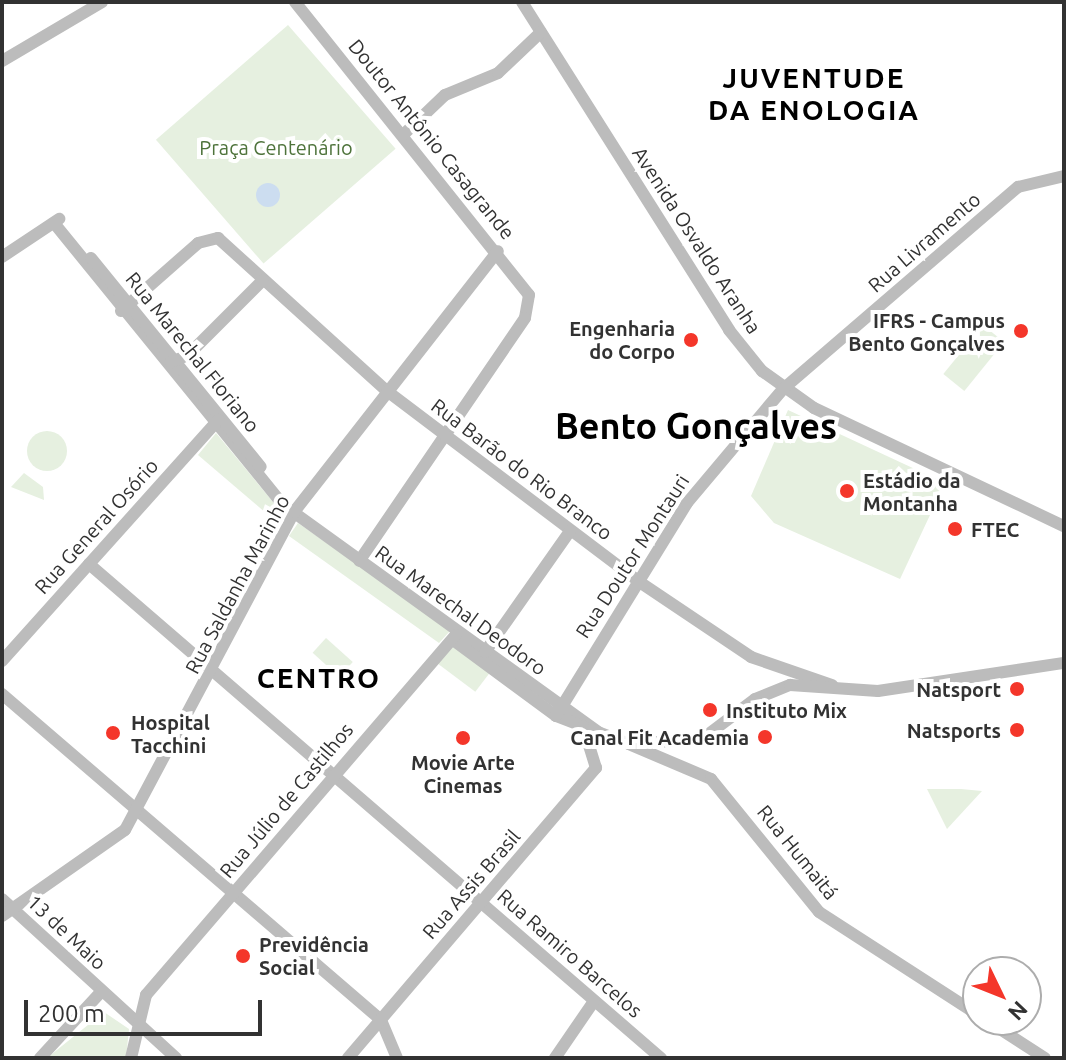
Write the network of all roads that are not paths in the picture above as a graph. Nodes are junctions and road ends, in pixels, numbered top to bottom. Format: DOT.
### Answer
graph roads {
  1 [pos="295,2"];
  2 [pos="522,2"];
  3 [pos="99,3"];
  4 [pos="541,32"];
  5 [pos="2,61"];
  6 [pos="404,134"];
  7 [pos="1064,176"];
  8 [pos="498,251"];
  9 [pos="2,257"];
  10 [pos="263,280"];
  11 [pos="124,308"];
  12 [pos="157,355"];
  13 [pos="177,363"];
  14 [pos="783,389"];
  15 [pos="387,391"];
  16 [pos="217,421"];
  17 [pos="444,437"];
  18 [pos="289,509"];
  19 [pos="1064,526"];
  20 [pos="570,531"];
  21 [pos="359,561"];
  22 [pos="89,564"];
  23 [pos="638,581"];
  24 [pos="455,636"];
  25 [pos="485,652"];
  26 [pos="2,661"];
  27 [pos="1064,663"];
  28 [pos="771,667"];
  29 [pos="212,673"];
  30 [pos="832,685"];
  31 [pos="767,692"];
  32 [pos="2,694"];
  33 [pos="558,711"];
  34 [pos="583,726"];
  35 [pos="629,744"];
  36 [pos="331,776"];
  37 [pos="136,813"];
  38 [pos="233,894"];
  39 [pos="2,899"];
  40 [pos="479,901"];
  41 [pos="7,913"];
  42 [pos="101,992"];
  43 [pos="146,995"];
  44 [pos="594,1001"];
  45 [pos="962,1005"];
  46 [pos="119,1006"];
  47 [pos="381,1020"];
  48 [pos="136,1023"];
  49 [pos="1011,1036"];
  50 [pos="40,1058"];
  51 [pos="131,1058"];
  52 [pos="176,1058"];
  53 [pos="348,1058"];
  54 [pos="397,1058"];
  55 [pos="555,1058"];
  56 [pos="661,1058"];
  57 [pos="1045,1058"];
  1 -- 6 [label="main road, Doutor Antônio Casagrande"];
  2 -- 4 [label="main road, Avenida Osvaldo Aranha"];
  3 -- 5 [label="main road"];
  4 -- 6 [label="main road"];
  4 -- 14 [label="main road, Avenida Osvaldo Aranha"];
  6 -- 8 [label="main road, Doutor Antônio Casagrande"];
  7 -- 14 [label="main road, Rua Livramento"];
  8 -- 15 [label="main road, Rua Saldanha Marinho"];
  8 -- 17 [label="main road, Doutor Antônio Casagrande"];
  9 -- 11 [label="main road, Rua Marechal Floriano"];
  10 -- 11 [label="main road, Rua Barão do Rio Branco"];
  10 -- 13 [label="main road"];
  10 -- 15 [label="main road, Rua Barão do Rio Branco"];
  11 -- 12 [label="main road, Rua Marechal Floriano"];
  11 -- 13 [label="main road, Rua Marechal Floriano"];
  12 -- 13 [label="main road"];
  12 -- 16 [label="main road, Rua Marechal Floriano"];
  13 -- 16 [label="main road, Rua Marechal Floriano"];
  14 -- 19 [label="main road, Avenida Osvaldo Aranha"];
  14 -- 23 [label="main road, Rua Doutor Montauri"];
  15 -- 17 [label="main road, Rua Barão do Rio Branco"];
  15 -- 18 [label="main road, Rua Saldanha Marinho"];
  16 -- 18 [label="main road, Rua Marechal Floriano"];
  16 -- 22 [label="main road, Rua General Osório"];
  17 -- 20 [label="main road, Rua Barão do Rio Branco"];
  17 -- 21 [label="main road"];
  18 -- 21 [label="main road, Rua Marechal Deodoro"];
  18 -- 29 [label="main road, Rua Saldanha Marinho"];
  20 -- 23 [label="main road, Rua Barão do Rio Branco"];
  20 -- 25 [label="main road"];
  21 -- 24 [label="main road, Rua Marechal Deodoro"];
  22 -- 26 [label="main road, Rua General Osório"];
  22 -- 29 [label="main road, Rua Ramiro Barcelos"];
  23 -- 28 [label="main road, Rua Barão do Rio Branco"];
  23 -- 33 [label="main road, Rua Doutor Montauri"];
  24 -- 25 [label="main road, Rua Marechal Deodoro"];
  24 -- 33 [label="main road, Rua Marechal Deodoro"];
  24 -- 36 [label="main road, Rua Júlio de Castilhos"];
  25 -- 33 [label="main road, Rua Marechal Deodoro"];
  27 -- 30 [label="main road"];
  28 -- 30 [label="main road, Rua Barão do Rio Branco"];
  28 -- 31 [label="main road"];
  29 -- 36 [label="main road, Rua Ramiro Barcelos"];
  29 -- 37 [label="main road, Rua Saldanha Marinho"];
  30 -- 31 [label="main road"];
  31 -- 35 [label="main road, Rua Marechal Deodoro"];
  32 -- 37 [label="main road"];
  33 -- 34 [label="main road, Rua Marechal Deodoro"];
  34 -- 35 [label="main road, Rua Marechal Deodoro"];
  34 -- 40 [label="main road, Rua Assis Brasil"];
  35 -- 45 [label="main road, Rua Humaitá"];
  36 -- 38 [label="main road, Rua Júlio de Castilhos"];
  36 -- 40 [label="main road, Rua Ramiro Barcelos"];
  37 -- 38 [label="main road"];
  37 -- 41 [label="main road, Rua Saldanha Marinho"];
  38 -- 43 [label="main road, Rua Júlio de Castilhos"];
  38 -- 47 [label="main road"];
  39 -- 41 [label="main road, 13 de Maio"];
  40 -- 44 [label="main road, Rua Ramiro Barcelos"];
  40 -- 47 [label="main road, Rua Assis Brasil"];
  41 -- 42 [label="main road, 13 de Maio"];
  42 -- 46 [label="main road, 13 de Maio"];
  42 -- 50 [label="main road"];
  43 -- 46 [label="main road, Rua Júlio de Castilhos"];
  43 -- 48 [label="main road, Rua Júlio de Castilhos"];
  44 -- 55 [label="main road"];
  44 -- 56 [label="main road, Rua Ramiro Barcelos"];
  46 -- 48 [label="main road, 13 de Maio"];
  47 -- 53 [label="main road, Rua Assis Brasil"];
  47 -- 54 [label="main road"];
  48 -- 51 [label="main road, Rua Júlio de Castilhos"];
  48 -- 52 [label="main road, 13 de Maio"];
  49 -- 57 [label="main road"];
}
